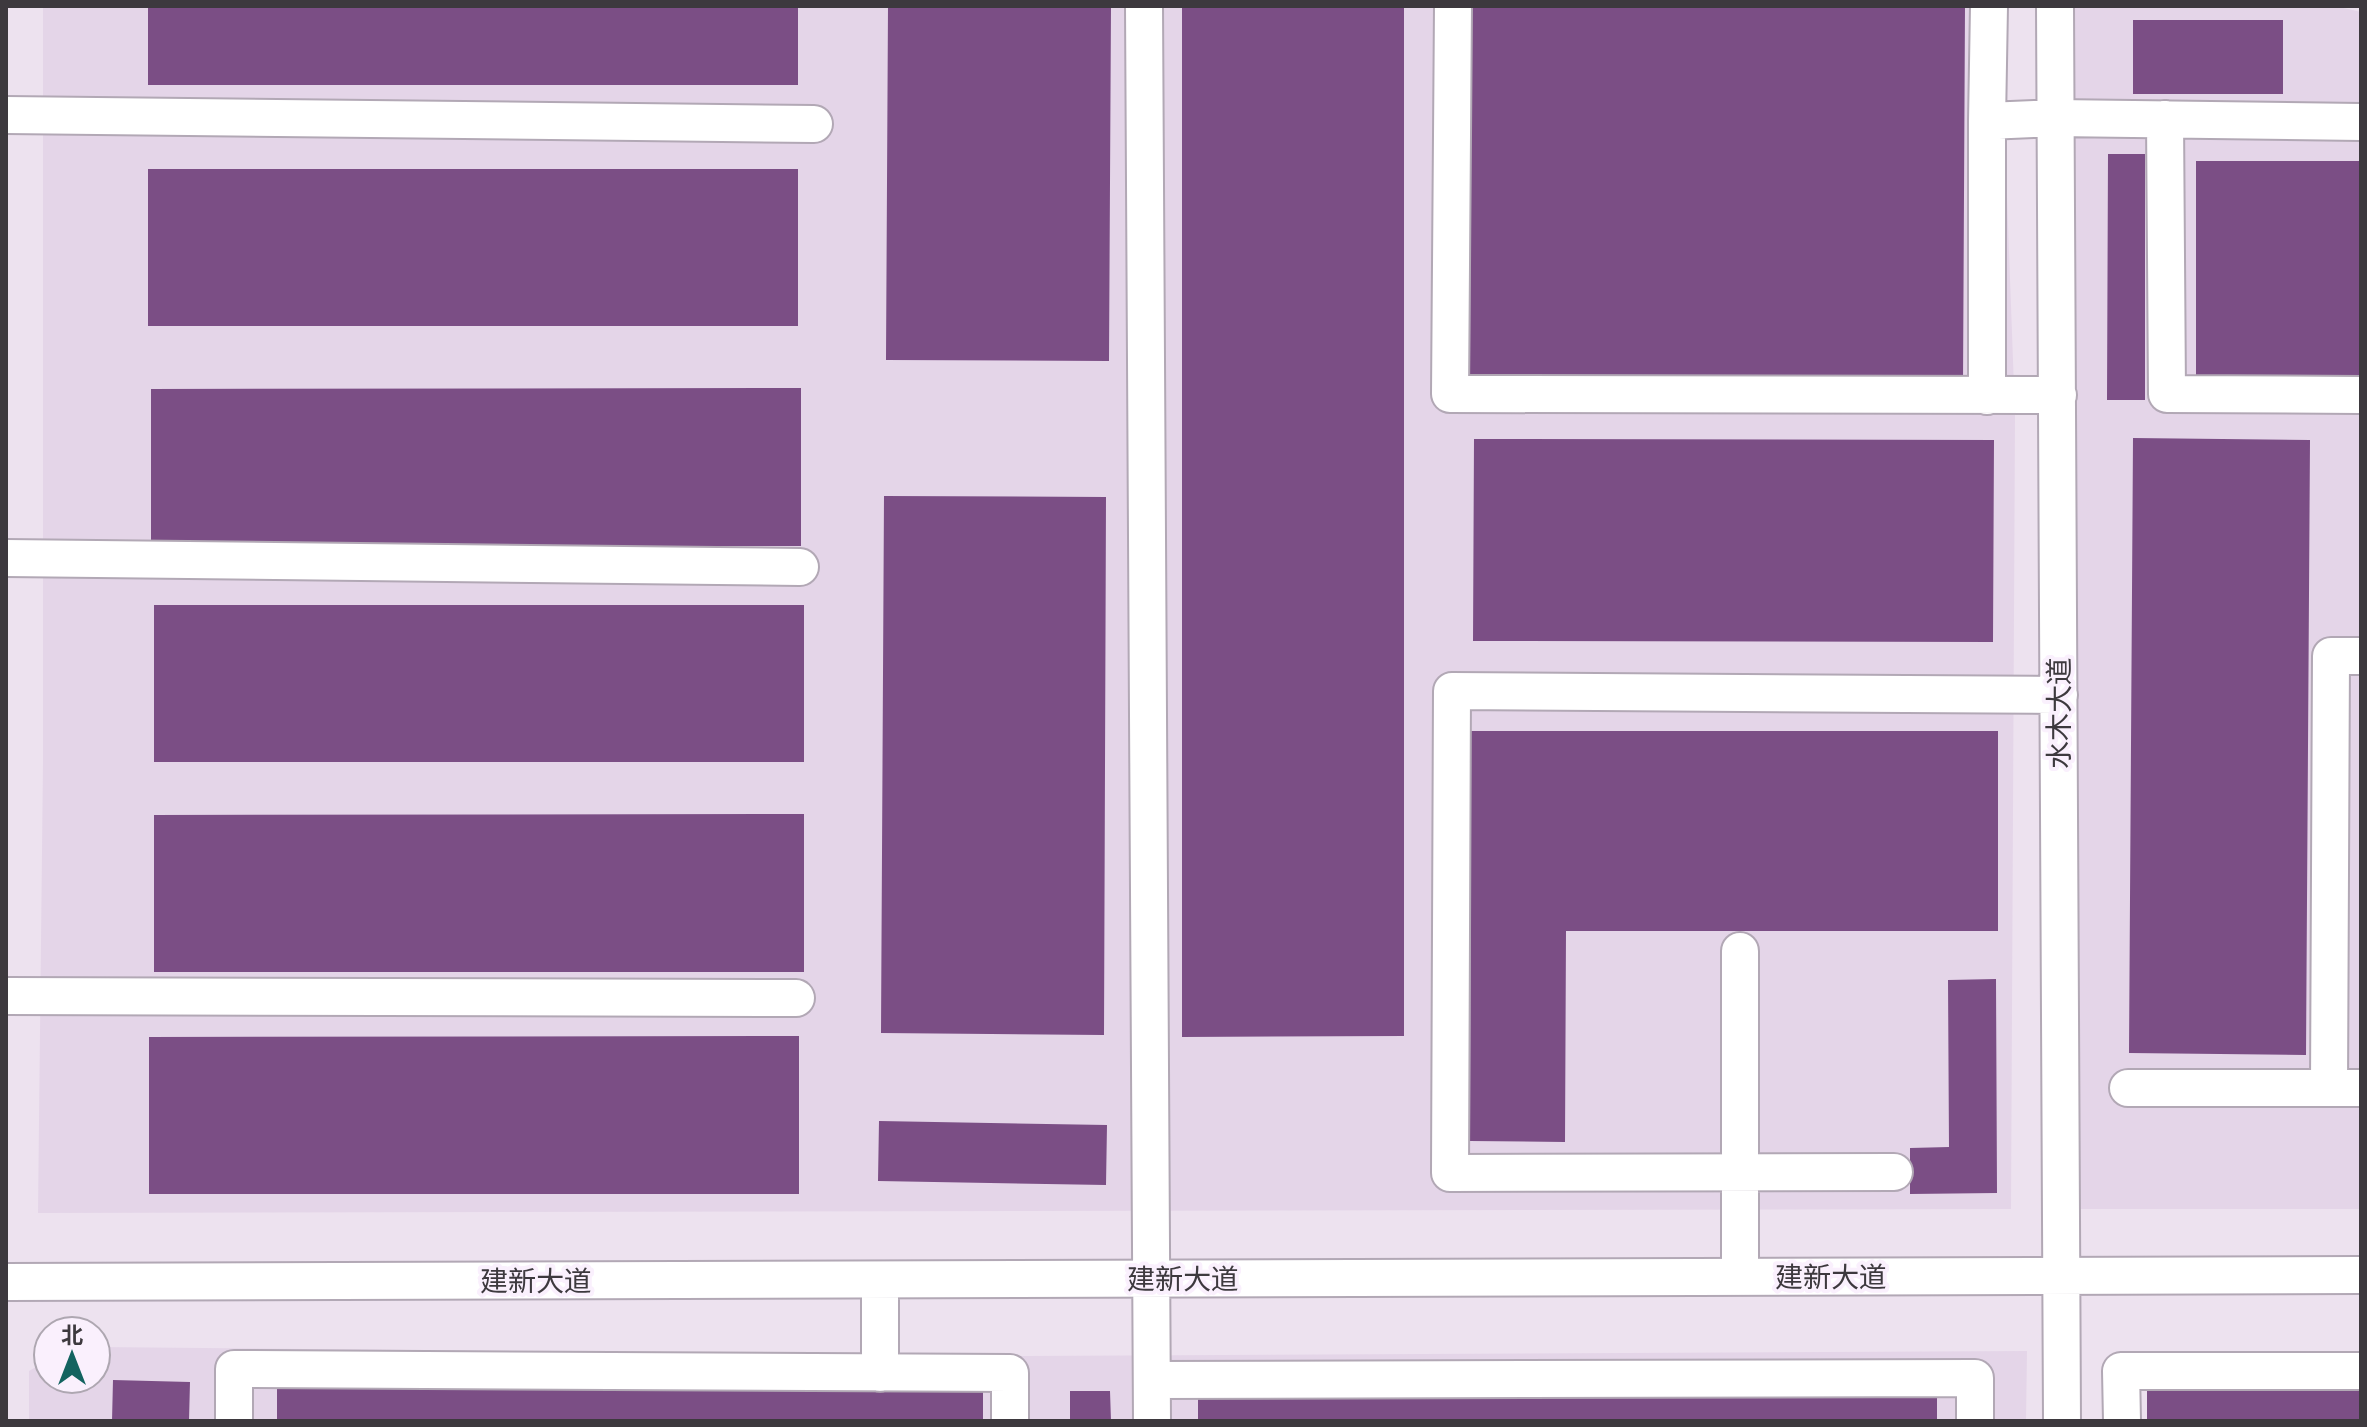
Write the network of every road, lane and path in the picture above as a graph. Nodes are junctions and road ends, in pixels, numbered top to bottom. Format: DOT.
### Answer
graph roads {
  1 [pos="1144,6"];
  2 [pos="1453,6"];
  3 [pos="1989,6"];
  4 [pos="2055,6"];
  5 [pos="6,115"];
  6 [pos="2056,118"];
  7 [pos="2165,119"];
  8 [pos="1987,121"];
  9 [pos="2361,122"];
  10 [pos="814,124"];
  11 [pos="2058,395"];
  12 [pos="2361,395"];
  13 [pos="1987,396"];
  14 [pos="6,558"];
  15 [pos="800,567"];
  16 [pos="2361,656"];
  17 [pos="2059,695"];
  18 [pos="1740,951"];
  19 [pos="6,996"];
  20 [pos="796,998"];
  21 [pos="2128,1088"];
  22 [pos="2345,1088"];
  23 [pos="1740,1172"];
  24 [pos="1894,1172"];
  25 [pos="2361,1275"];
  26 [pos="2062,1276"];
  27 [pos="1740,1277"];
  28 [pos="1152,1279"];
  29 [pos="880,1280"];
  30 [pos="6,1282"];
  31 [pos="2361,1371"];
  32 [pos="880,1373"];
  33 [pos="1152,1380"];
  34 [pos="234,1421"];
  35 [pos="1010,1421"];
  36 [pos="1152,1421"];
  37 [pos="1975,1421"];
  38 [pos="2062,1421"];
  39 [pos="2122,1421"];
  1 -- 28 [label="street"];
  2 -- 13 [label="street"];
  3 -- 8 [label="street"];
  4 -- 6 [label="street, 水木大道"];
  5 -- 10 [label="street"];
  6 -- 7 [label="street"];
  6 -- 8 [label="street"];
  6 -- 11 [label="street, 水木大道"];
  7 -- 9 [label="street"];
  7 -- 12 [label="street"];
  8 -- 13 [label="street"];
  11 -- 13 [label="street"];
  11 -- 17 [label="street, 水木大道"];
  14 -- 15 [label="street"];
  16 -- 22 [label="street"];
  17 -- 23 [label="street"];
  17 -- 26 [label="street, 水木大道"];
  18 -- 23 [label="street"];
  19 -- 20 [label="street"];
  21 -- 22 [label="street"];
  23 -- 24 [label="street"];
  23 -- 27 [label="street"];
  25 -- 26 [label="street, 建新大道"];
  26 -- 27 [label="street, 建新大道"];
  26 -- 38 [label="street, 水木大道"];
  27 -- 28 [label="street, 建新大道"];
  28 -- 29 [label="street, 建新大道"];
  28 -- 33 [label="street"];
  29 -- 30 [label="street, 建新大道"];
  29 -- 32 [label="street"];
  31 -- 39 [label="street"];
  32 -- 34 [label="street"];
  32 -- 35 [label="street"];
  33 -- 36 [label="street"];
  33 -- 37 [label="street"];
}
